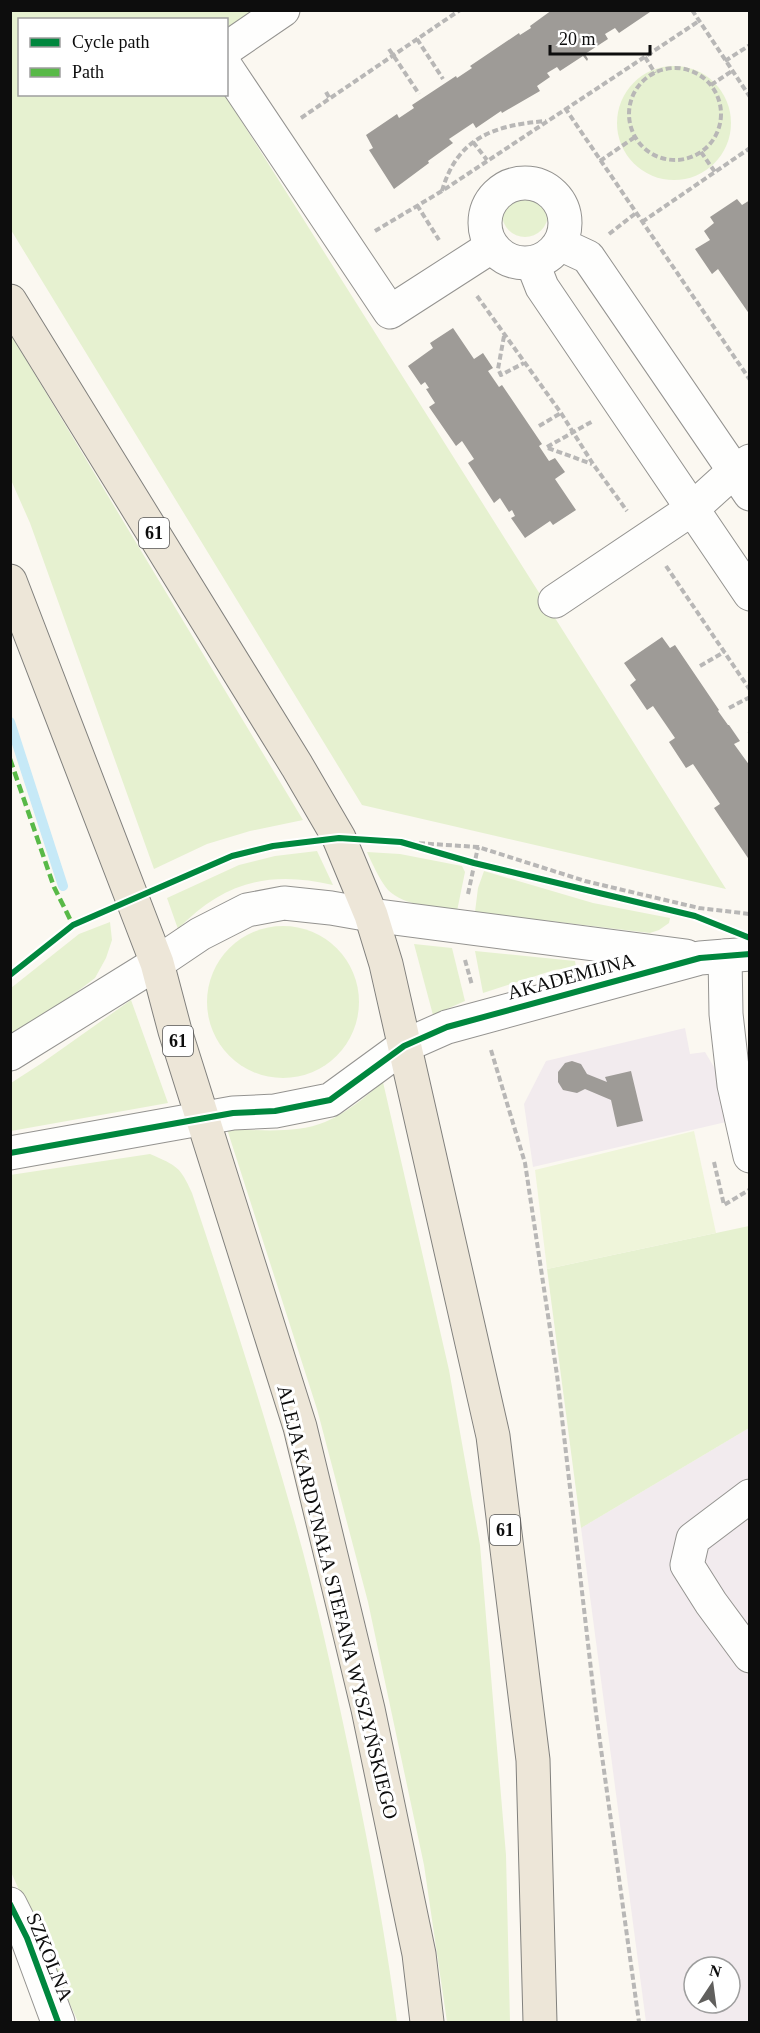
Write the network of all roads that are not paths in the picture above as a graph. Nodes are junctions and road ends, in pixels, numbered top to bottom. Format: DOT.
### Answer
graph roads {
  1 [pos="283,10"];
  2 [pos="228,48"];
  3 [pos="228,70"];
  4 [pos="560,244"];
  5 [pos="491,246"];
  6 [pos="533,264"];
  7 [pos="10,301"];
  8 [pos="744,475"];
  9 [pos="692,509"];
  10 [pos="10,581"];
  11 [pos="750,594"];
  12 [pos="555,601"];
  13 [pos="371,915"];
  14 [pos="725,956"];
  15 [pos="157,963"];
  16 [pos="404,1047"];
  17 [pos="10,1054"];
  18 [pos="203,1118"];
  19 [pos="10,1153"];
  20 [pos="750,1156"];
  21 [pos="750,1496"];
  22 [pos="750,1656"];
  23 [pos="10,1904"];
  24 [pos="58,2022"];
  25 [pos="427,2022"];
  26 [pos="540,2022"];
  1 -- 2 [label="street"];
  3 -- 5 [label="street"];
  4 -- 5 [label="street"];
  4 -- 6 [label="street"];
  4 -- 8 [label="street"];
  5 -- 6 [label="street"];
  6 -- 9 [label="street"];
  7 -- 13 [label="main road, 61"];
  8 -- 9 [label="street"];
  9 -- 11 [label="street"];
  9 -- 12 [label="street"];
  10 -- 15 [label="main road, 61"];
  13 -- 14 [label="street, AKADEMIJNA"];
  13 -- 15 [label="street, AKADEMIJNA"];
  13 -- 16 [label="main road, 61"];
  14 -- 16 [label="street, AKADEMIJNA"];
  14 -- 20 [label="street"];
  15 -- 17 [label="street, AKADEMIJNA"];
  15 -- 18 [label="main road, 61"];
  16 -- 18 [label="street, AKADEMIJNA"];
  16 -- 26 [label="main road, 61"];
  18 -- 19 [label="street, AKADEMIJNA"];
  18 -- 25 [label="main road, ALEJA KARDYNAŁA STEFANA WYSZYŃSKIEGO / 61"];
  21 -- 22 [label="street"];
  23 -- 24 [label="street, SZKOLNA"];
}
